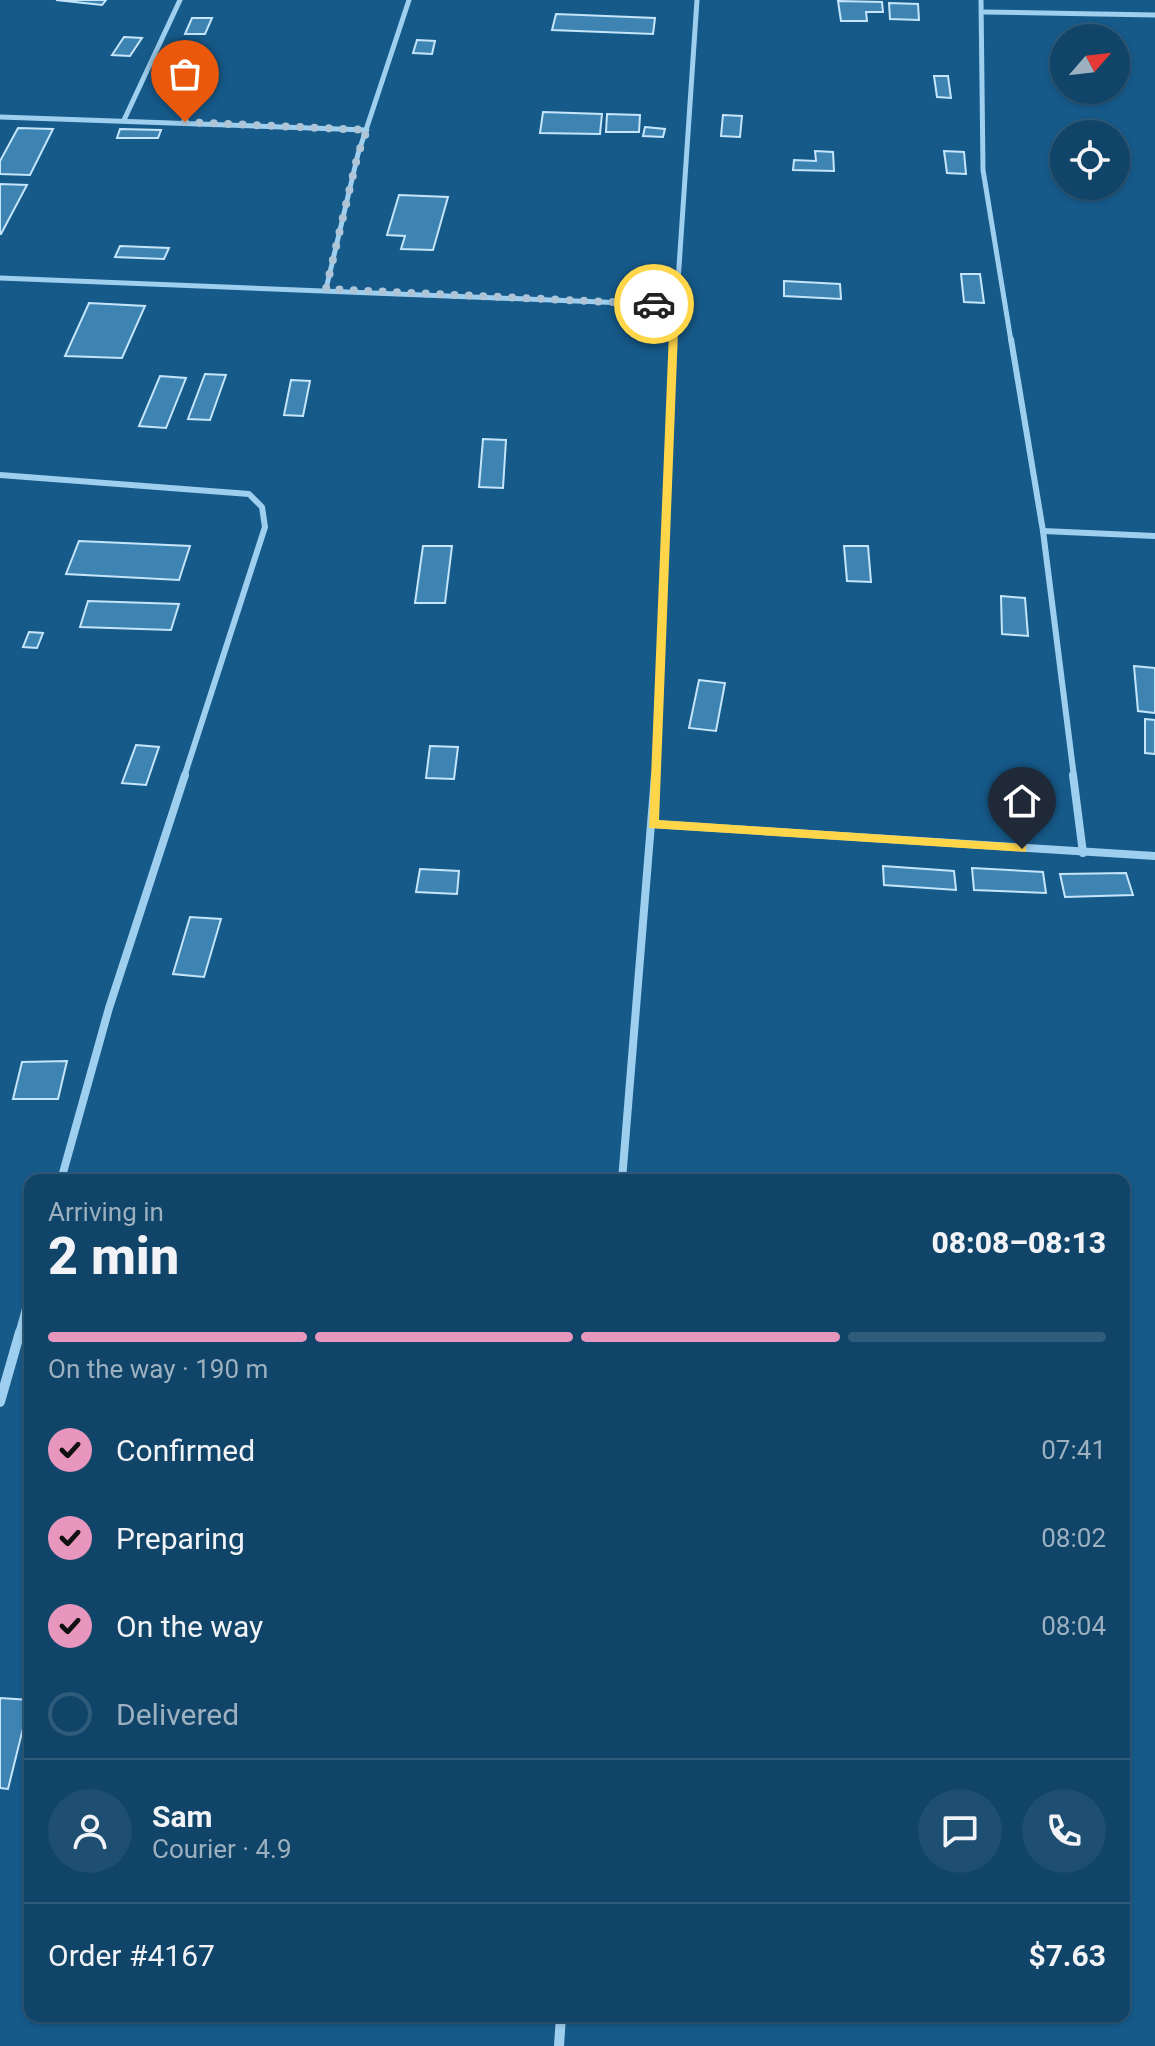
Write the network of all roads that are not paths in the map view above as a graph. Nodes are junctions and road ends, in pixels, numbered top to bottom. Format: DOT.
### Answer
graph roads {
  1 [pos="180,0"];
  2 [pos="409,0"];
  3 [pos="697,0"];
  4 [pos="981,0"];
  5 [pos="984,12"];
  6 [pos="1155,15"];
  7 [pos="0,117"];
  8 [pos="124,120"];
  9 [pos="367,130"];
  10 [pos="0,278"];
  11 [pos="326,289"];
  12 [pos="675,305"];
  13 [pos="0,475"];
  14 [pos="1043,531"];
  15 [pos="1155,536"];
  16 [pos="653,824"];
  17 [pos="1083,853"];
  18 [pos="1155,856"];
  19 [pos="63,1174"];
  20 [pos="623,1174"];
  21 [pos="24,1316"];
  22 [pos="0,1402"];
  23 [pos="561,2022"];
  24 [pos="559,2046"];
  1 -- 8 [label="street"];
  2 -- 9 [label="street"];
  3 -- 12 [label="street"];
  4 -- 5 [label="street"];
  5 -- 6 [label="street"];
  5 -- 14 [label="street"];
  7 -- 8 [label="street"];
  8 -- 9 [label="street"];
  9 -- 11 [label="street"];
  10 -- 11 [label="street"];
  11 -- 12 [label="street"];
  12 -- 16 [label="street"];
  13 -- 19 [label="street"];
  14 -- 15 [label="street"];
  14 -- 17 [label="street"];
  16 -- 17 [label="street"];
  16 -- 20 [label="street"];
  17 -- 18 [label="street"];
  21 -- 22 [label="street"];
  23 -- 24 [label="street"];
}
